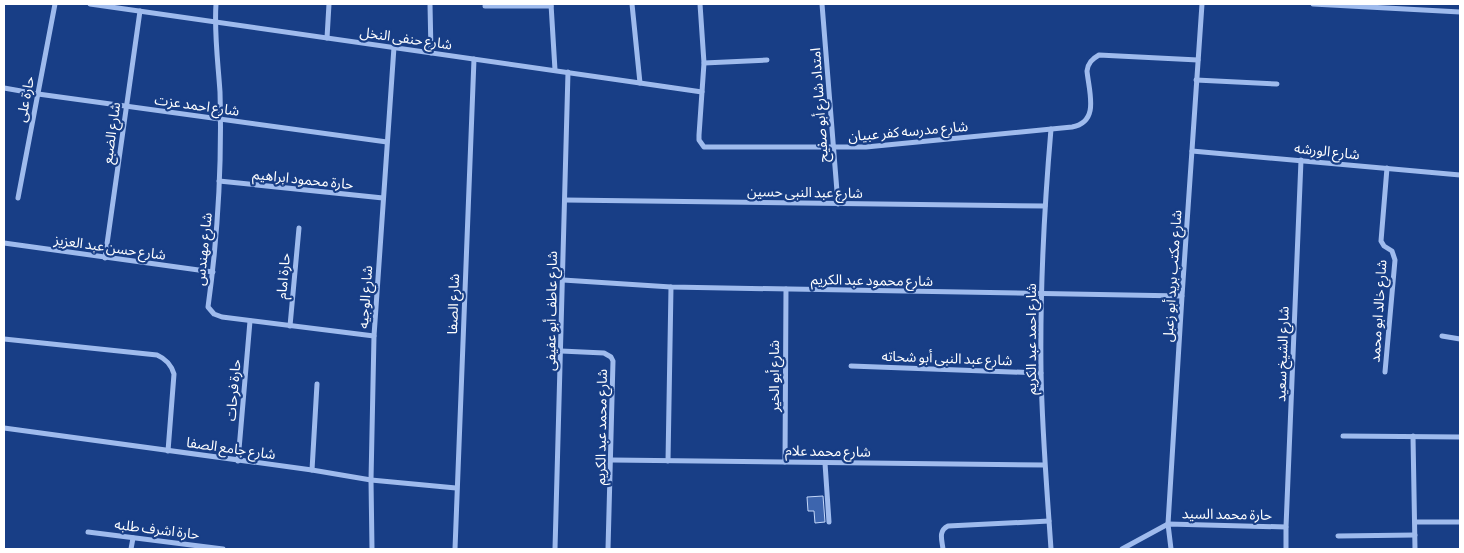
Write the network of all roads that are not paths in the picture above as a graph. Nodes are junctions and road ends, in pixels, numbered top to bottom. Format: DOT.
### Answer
graph roads {
  1 [pos="55,4"];
  2 [pos="90,4"];
  3 [pos="216,4"];
  4 [pos="329,4"];
  5 [pos="430,4"];
  6 [pos="632,4"];
  7 [pos="700,4"];
  8 [pos="822,4"];
  9 [pos="1202,4"];
  10 [pos="1313,4"];
  11 [pos="551,5"];
  12 [pos="124,6"];
  13 [pos="485,6"];
  14 [pos="140,11"];
  15 [pos="1460,12"];
  16 [pos="215,22"];
  17 [pos="327,38"];
  18 [pos="394,47"];
  19 [pos="431,53"];
  20 [pos="474,59"];
  21 [pos="768,60"];
  22 [pos="1198,60"];
  23 [pos="704,63"];
  24 [pos="555,70"];
  25 [pos="568,72"];
  26 [pos="1196,80"];
  27 [pos="640,83"];
  28 [pos="1277,84"];
  29 [pos="4,88"];
  30 [pos="702,92"];
  31 [pos="38,94"];
  32 [pos="127,107"];
  33 [pos="220,119"];
  34 [pos="1051,129"];
  35 [pos="388,142"];
  36 [pos="834,147"];
  37 [pos="1192,150"];
  38 [pos="1301,160"];
  39 [pos="1387,168"];
  40 [pos="1460,175"];
  41 [pos="219,181"];
  42 [pos="18,198"];
  43 [pos="384,198"];
  44 [pos="565,200"];
  45 [pos="838,204"];
  46 [pos="1045,206"];
  47 [pos="298,228"];
  48 [pos="4,244"];
  49 [pos="105,258"];
  50 [pos="212,272"];
  51 [pos="563,280"];
  52 [pos="671,287"];
  53 [pos="786,289"];
  54 [pos="1042,294"];
  55 [pos="1182,296"];
  56 [pos="250,321"];
  57 [pos="290,326"];
  58 [pos="374,336"];
  59 [pos="1442,336"];
  60 [pos="4,338"];
  61 [pos="1460,339"];
  62 [pos="561,351"];
  63 [pos="851,366"];
  64 [pos="1385,372"];
  65 [pos="1041,373"];
  66 [pos="317,384"];
  67 [pos="4,428"];
  68 [pos="1343,436"];
  69 [pos="1413,436"];
  70 [pos="1460,437"];
  71 [pos="168,451"];
  72 [pos="612,460"];
  73 [pos="238,461"];
  74 [pos="668,461"];
  75 [pos="785,462"];
  76 [pos="825,463"];
  77 [pos="1044,465"];
  78 [pos="312,470"];
  79 [pos="371,480"];
  80 [pos="456,488"];
  81 [pos="1049,521"];
  82 [pos="829,522"];
  83 [pos="1415,522"];
  84 [pos="1460,522"];
  85 [pos="1168,524"];
  86 [pos="1286,526"];
  87 [pos="88,532"];
  88 [pos="1415,535"];
  89 [pos="1338,536"];
  90 [pos="133,538"];
  91 [pos="208,548"];
  92 [pos="131,549"];
  93 [pos="223,549"];
  94 [pos="372,549"];
  95 [pos="455,549"];
  96 [pos="555,549"];
  97 [pos="608,549"];
  98 [pos="943,549"];
  99 [pos="1051,549"];
  100 [pos="1122,549"];
  101 [pos="1171,549"];
  102 [pos="1286,549"];
  103 [pos="1415,549"];
  1 -- 31 [label="street, حارة على"];
  2 -- 12 [label="street, شارع حنفى النخل"];
  3 -- 16 [label="street, شارع مهندس"];
  4 -- 17 [label="street"];
  5 -- 19 [label="street"];
  6 -- 27 [label="street"];
  7 -- 23 [label="street, شارع مدرسه كفر عبيان"];
  8 -- 36 [label="street, امتداد شارع أبو صفيح"];
  9 -- 22 [label="street, شارع مكتب بريد أبو زعبل"];
  10 -- 15 [label="street"];
  11 -- 13 [label="street"];
  11 -- 24 [label="street"];
  12 -- 14 [label="street, شارع حنفى النخل"];
  14 -- 16 [label="street, شارع حنفى النخل"];
  14 -- 32 [label="street, شارع الضبع"];
  16 -- 17 [label="street, شارع حنفى النخل"];
  16 -- 33 [label="street, شارع مهندس"];
  17 -- 18 [label="street, شارع حنفى النخل"];
  18 -- 19 [label="street, شارع حنفى النخل"];
  18 -- 35 [label="street, شارع الوجيه"];
  19 -- 20 [label="street, شارع حنفى النخل"];
  20 -- 24 [label="street, شارع حنفى النخل"];
  20 -- 80 [label="street, شارع الصفا"];
  21 -- 23 [label="street"];
  22 -- 26 [label="street, شارع مكتب بريد أبو زعبل"];
  22 -- 34 [label="street, شارع مدرسه كفر عبيان"];
  23 -- 30 [label="street, شارع مدرسه كفر عبيان"];
  24 -- 25 [label="street, شارع حنفى النخل"];
  25 -- 27 [label="street, شارع حنفى النخل"];
  25 -- 44 [label="street, شارع عاطف أبو عفيفى"];
  26 -- 28 [label="street"];
  26 -- 37 [label="street, شارع مكتب بريد أبو زعبل"];
  27 -- 30 [label="street, شارع حنفى النخل"];
  29 -- 31 [label="street, شارع احمد عزت"];
  30 -- 36 [label="street, شارع مدرسه كفر عبيان"];
  31 -- 32 [label="street, شارع احمد عزت"];
  31 -- 42 [label="street, حارة على"];
  32 -- 33 [label="street, شارع احمد عزت"];
  32 -- 49 [label="street, شارع الضبع"];
  33 -- 35 [label="street, شارع احمد عزت"];
  33 -- 41 [label="street, شارع مهندس"];
  34 -- 36 [label="street, شارع مدرسه كفر عبيان"];
  34 -- 46 [label="street, شارع احمد عبد الكريم"];
  35 -- 43 [label="street, شارع الوجيه"];
  36 -- 45 [label="street, امتداد شارع أبو صفيح"];
  37 -- 38 [label="street, شارع الورشه"];
  37 -- 55 [label="street, شارع مكتب بريد أبو زعبل"];
  38 -- 39 [label="street, شارع الورشه"];
  38 -- 86 [label="street, شارع الشيخ سعيد"];
  39 -- 40 [label="street, شارع الورشه"];
  39 -- 64 [label="street, شارع خالد ابو محمد"];
  41 -- 43 [label="street, حارة محمود ابراهيم"];
  41 -- 50 [label="street, شارع مهندس"];
  43 -- 58 [label="street, شارع الوجيه"];
  44 -- 45 [label="street, شارع عبد النبى حسين"];
  44 -- 51 [label="street, شارع عاطف أبو عفيفى"];
  45 -- 46 [label="street, شارع عبد النبى حسين"];
  46 -- 54 [label="street, شارع احمد عبد الكريم"];
  47 -- 57 [label="street, حارة امام"];
  48 -- 49 [label="street, شارع حسن عبد العزيز"];
  49 -- 50 [label="street, شارع حسن عبد العزيز"];
  50 -- 56 [label="street, شارع مهندس"];
  51 -- 52 [label="street, شارع محمود عبد الكريم"];
  51 -- 62 [label="street, شارع عاطف أبو عفيفى"];
  52 -- 53 [label="street, شارع محمود عبد الكريم"];
  52 -- 74 [label="street"];
  53 -- 54 [label="street, شارع محمود عبد الكريم"];
  53 -- 75 [label="street, شارع أبو الخير"];
  54 -- 55 [label="street, شارع محمود عبد الكريم"];
  54 -- 65 [label="street, شارع احمد عبد الكريم"];
  55 -- 85 [label="street, شارع مكتب بريد أبو زعبل"];
  56 -- 57 [label="street, شارع مهندس"];
  56 -- 73 [label="street, حارة فرحات"];
  57 -- 58 [label="street, شارع مهندس"];
  58 -- 79 [label="street, شارع الوجيه"];
  59 -- 61 [label="street"];
  60 -- 71 [label="street"];
  62 -- 72 [label="street, شارع محمد عبد الكريم"];
  62 -- 96 [label="street, شارع عاطف أبو عفيفى"];
  63 -- 65 [label="street, شارع عبد النبى أبو شحاته"];
  65 -- 77 [label="street, شارع احمد عبد الكريم"];
  66 -- 78 [label="street"];
  67 -- 71 [label="street, شارع جامع الصفا"];
  68 -- 69 [label="street"];
  69 -- 70 [label="street"];
  69 -- 83 [label="street"];
  71 -- 73 [label="street, شارع جامع الصفا"];
  72 -- 74 [label="street, شارع محمد علام"];
  72 -- 97 [label="street, شارع محمد عبد الكريم"];
  73 -- 78 [label="street, شارع جامع الصفا"];
  74 -- 75 [label="street, شارع محمد علام"];
  75 -- 76 [label="street, شارع محمد علام"];
  76 -- 77 [label="street, شارع محمد علام"];
  76 -- 82 [label="street"];
  77 -- 81 [label="street, شارع احمد عبد الكريم"];
  78 -- 79 [label="street, شارع جامع الصفا"];
  79 -- 80 [label="street, شارع جامع الصفا"];
  79 -- 94 [label="street, شارع الوجيه"];
  80 -- 95 [label="street, شارع الصفا"];
  81 -- 98 [label="street"];
  81 -- 99 [label="street, شارع احمد عبد الكريم"];
  83 -- 84 [label="street"];
  83 -- 88 [label="street"];
  85 -- 86 [label="street, حارة محمد السيد"];
  85 -- 100 [label="street"];
  85 -- 101 [label="street, شارع مكتب بريد أبو زعبل"];
  86 -- 102 [label="street, شارع الشيخ سعيد"];
  87 -- 90 [label="street, حارة اشرف طلبه"];
  88 -- 89 [label="street"];
  88 -- 103 [label="street"];
  90 -- 91 [label="street, حارة اشرف طلبه"];
  90 -- 92 [label="street"];
  91 -- 93 [label="street, حارة اشرف طلبه"];
}
